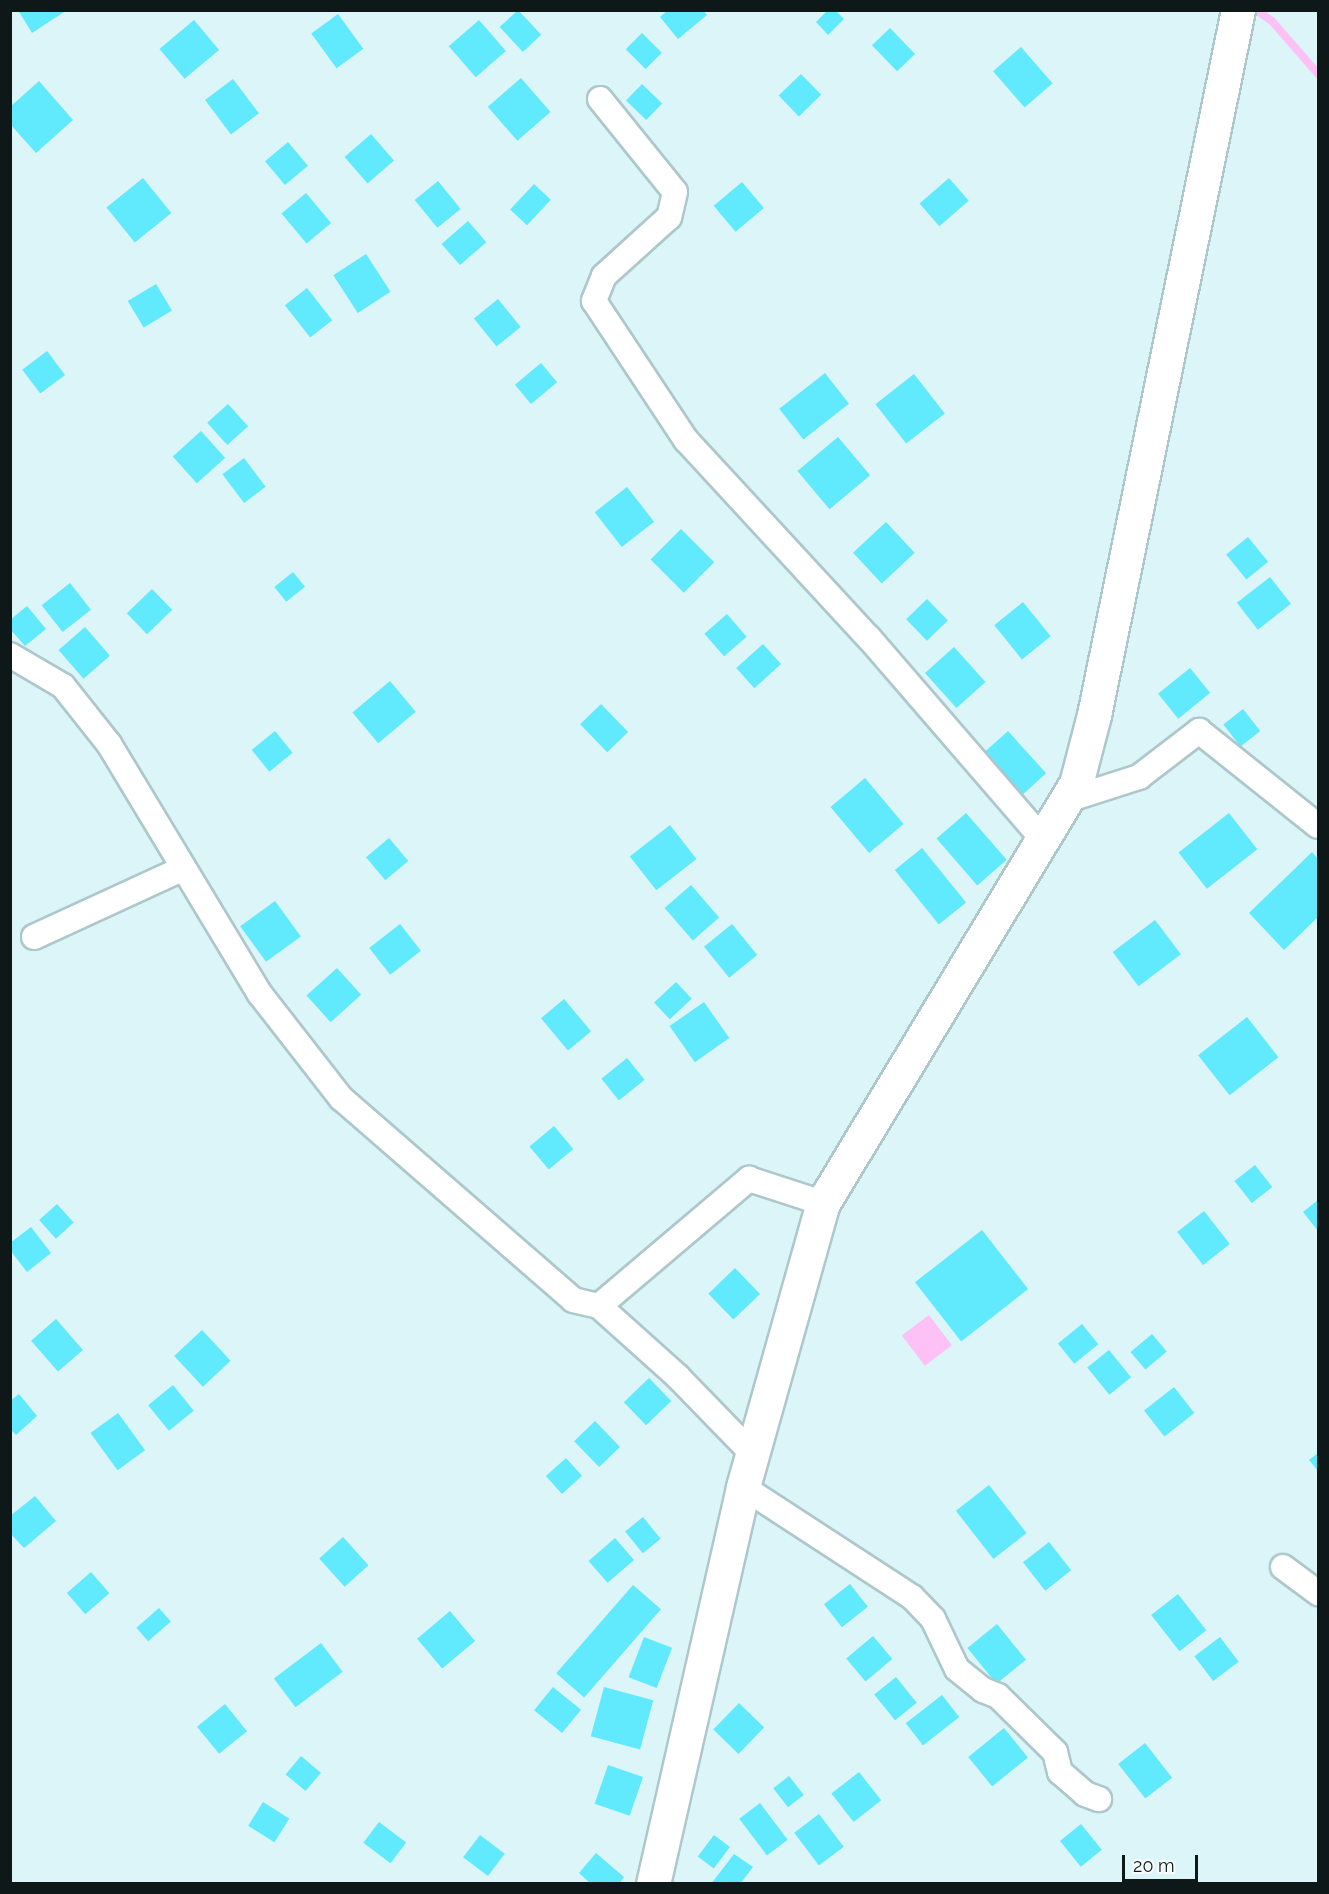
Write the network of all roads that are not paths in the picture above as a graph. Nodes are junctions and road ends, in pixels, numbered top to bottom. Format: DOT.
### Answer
graph roads {
  1 [pos="1238,10"];
  2 [pos="600,99"];
  3 [pos="10,655"];
  4 [pos="1067,800"];
  5 [pos="1318,826"];
  6 [pos="1044,841"];
  7 [pos="182,870"];
  8 [pos="34,937"];
  9 [pos="823,1203"];
  10 [pos="599,1306"];
  11 [pos="753,1454"];
  12 [pos="743,1487"];
  13 [pos="1283,1568"];
  14 [pos="1318,1593"];
  15 [pos="1099,1799"];
  16 [pos="653,1884"];
  1 -- 4 [label="main road"];
  2 -- 6 [label="street"];
  3 -- 7 [label="street"];
  4 -- 5 [label="street"];
  4 -- 6 [label="main road"];
  6 -- 9 [label="main road"];
  7 -- 8 [label="street"];
  7 -- 10 [label="street"];
  9 -- 10 [label="street"];
  9 -- 11 [label="main road"];
  10 -- 11 [label="street"];
  11 -- 12 [label="main road"];
  12 -- 15 [label="street"];
  12 -- 16 [label="main road"];
  13 -- 14 [label="street"];
}
